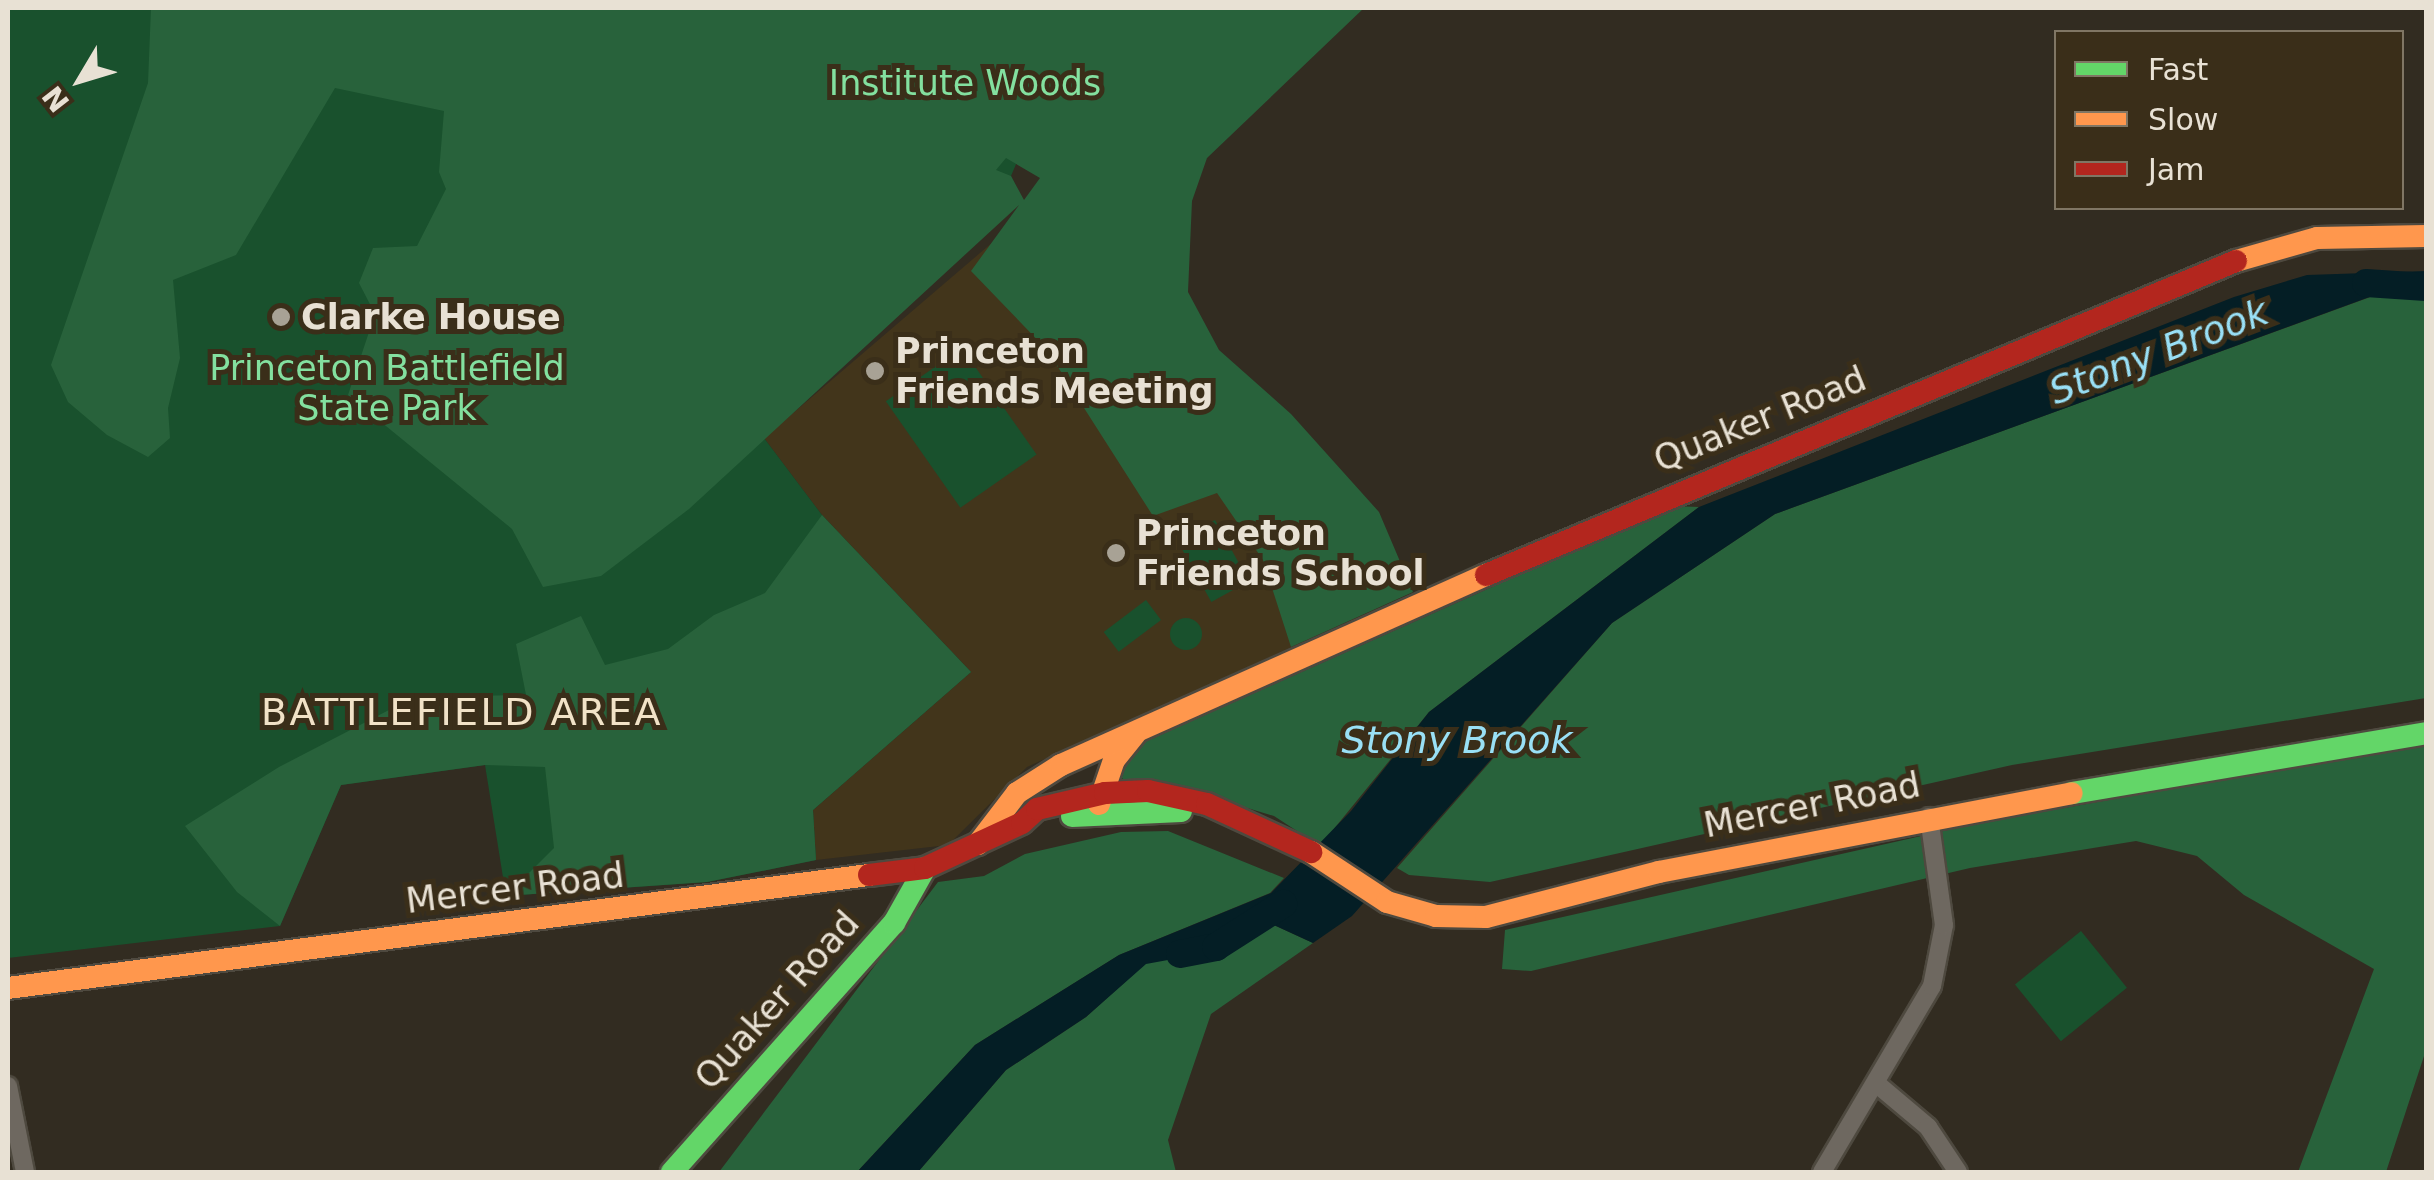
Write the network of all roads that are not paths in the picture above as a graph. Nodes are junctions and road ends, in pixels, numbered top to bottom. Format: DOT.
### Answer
graph roads {
  1 [pos="2426,236"];
  2 [pos="1138,730"];
  3 [pos="2426,733"];
  4 [pos="1080,756"];
  5 [pos="1031,785"];
  6 [pos="1101,795"];
  7 [pos="1929,817"];
  8 [pos="1022,823"];
  9 [pos="976,847"];
  10 [pos="925,868"];
  11 [pos="8,988"];
  12 [pos="1878,1084"];
  13 [pos="8,1086"];
  14 [pos="25,1172"];
  15 [pos="672,1172"];
  16 [pos="1822,1172"];
  17 [pos="1958,1172"];
  1 -- 2 [label="main road, Quaker Road"];
  2 -- 4 [label="main road, Quaker Road"];
  2 -- 6 [label="main road"];
  3 -- 7 [label="main road, Mercer Road"];
  4 -- 5 [label="main road, Quaker Road"];
  4 -- 6 [label="main road"];
  5 -- 8 [label="main road"];
  5 -- 9 [label="main road, Quaker Road"];
  6 -- 7 [label="main road, Mercer Road"];
  6 -- 8 [label="main road, Mercer Road"];
  7 -- 12 [label="street"];
  8 -- 9 [label="main road, Mercer Road"];
  9 -- 10 [label="main road, Mercer Road"];
  10 -- 11 [label="main road, Mercer Road"];
  10 -- 15 [label="main road, Quaker Road"];
  12 -- 16 [label="street"];
  12 -- 17 [label="street"];
  13 -- 14 [label="street"];
}
